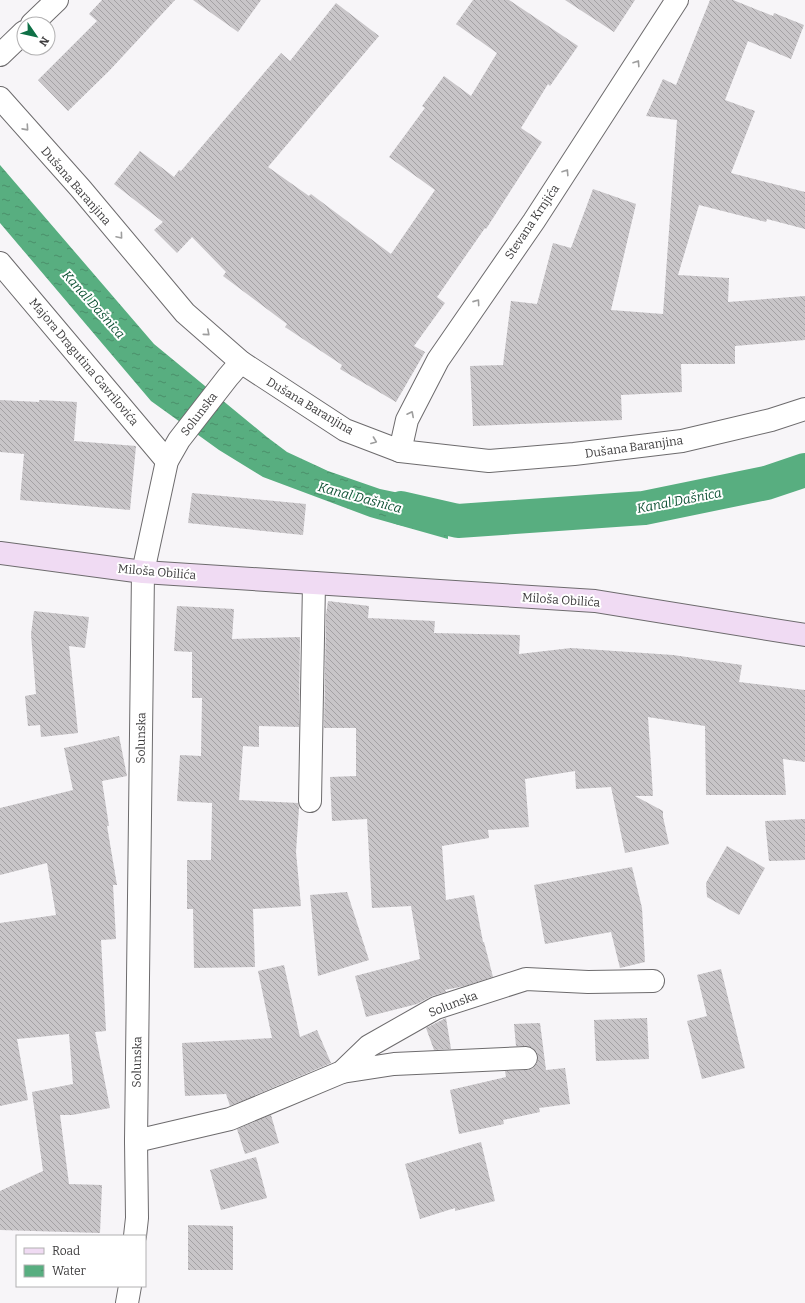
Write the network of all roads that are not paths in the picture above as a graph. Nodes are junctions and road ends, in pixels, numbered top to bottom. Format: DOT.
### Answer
graph roads {
  1 [pos="57,0"];
  2 [pos="678,0"];
  3 [pos="40,16"];
  4 [pos="16,40"];
  5 [pos="0,55"];
  6 [pos="0,98"];
  7 [pos="0,263"];
  8 [pos="235,370"];
  9 [pos="805,409"];
  10 [pos="400,451"];
  11 [pos="167,461"];
  12 [pos="0,553"];
  13 [pos="143,572"];
  14 [pos="314,583"];
  15 [pos="805,635"];
  16 [pos="310,801"];
  17 [pos="653,982"];
  18 [pos="526,1058"];
  19 [pos="342,1072"];
  20 [pos="136,1141"];
  21 [pos="135,1235"];
  22 [pos="130,1287"];
  23 [pos="126,1303"];
  1 -- 3 [label="street"];
  10 -- 2 [label="street, Stevana Krnjića, one-way"];
  4 -- 5 [label="street"];
  6 -- 8 [label="street, Dušana Baranjina, one-way"];
  7 -- 11 [label="street, Majora Dragutina Gavrilovića"];
  8 -- 10 [label="street, Dušana Baranjina, one-way"];
  8 -- 11 [label="street, Solunska"];
  9 -- 10 [label="street, Dušana Baranjina"];
  11 -- 13 [label="street, Solunska"];
  12 -- 13 [label="main road, Miloša Obilića"];
  13 -- 14 [label="main road, Miloša Obilića"];
  13 -- 20 [label="street, Solunska"];
  14 -- 15 [label="main road, Miloša Obilića"];
  14 -- 16 [label="street"];
  17 -- 19 [label="street, Solunska"];
  18 -- 19 [label="street"];
  19 -- 20 [label="street, Solunska"];
  20 -- 21 [label="street, Solunska"];
  22 -- 23 [label="street"];
}
